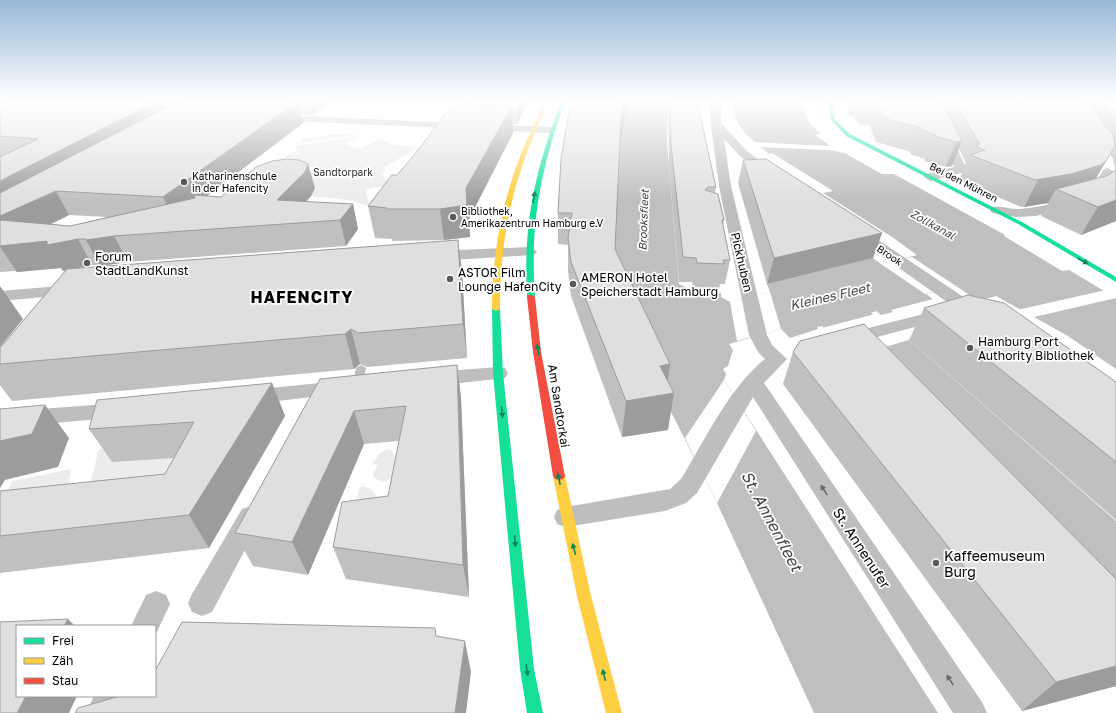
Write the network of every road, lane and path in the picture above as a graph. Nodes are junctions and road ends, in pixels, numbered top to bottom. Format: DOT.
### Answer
graph roads {
  1 [pos="532,135"];
  2 [pos="550,135"];
  3 [pos="718,135"];
  4 [pos="727,135"];
  5 [pos="849,135"];
  6 [pos="946,135"];
  7 [pos="1110,169"];
  8 [pos="770,173"];
  9 [pos="754,174"];
  10 [pos="739,176"];
  11 [pos="724,177"];
  12 [pos="930,177"];
  13 [pos="781,181"];
  14 [pos="997,210"];
  15 [pos="1020,223"];
  16 [pos="846,225"];
  17 [pos="529,252"];
  18 [pos="498,253"];
  19 [pos="1095,256"];
  20 [pos="417,257"];
  21 [pos="1116,280"];
  22 [pos="0,285"];
  23 [pos="79,286"];
  24 [pos="0,296"];
  25 [pos="60,305"];
  26 [pos="834,342"];
  27 [pos="797,352"];
  28 [pos="777,359"];
  29 [pos="498,373"];
  30 [pos="418,380"];
  31 [pos="754,383"];
  32 [pos="380,384"];
  33 [pos="234,399"];
  34 [pos="138,408"];
  35 [pos="0,420"];
  36 [pos="260,500"];
  37 [pos="566,517"];
  38 [pos="202,603"];
  39 [pos="110,697"];
  40 [pos="102,713"];
  41 [pos="535,713"];
  42 [pos="614,713"];
  43 [pos="971,713"];
  1 -- 18 [label="main road"];
  17 -- 2 [label="main road, Am Sandtorkai, one-way"];
  3 -- 11 [label="street, Pickhuben"];
  4 -- 8 [label="street"];
  5 -- 12 [label="main road, Bei den Mühren"];
  6 -- 12 [label="street"];
  7 -- 14 [label="street"];
  8 -- 9 [label="street"];
  8 -- 13 [label="street"];
  10 -- 11 [label="street"];
  11 -- 28 [label="street, Pickhuben"];
  12 -- 14 [label="main road, Bei den Mühren"];
  14 -- 15 [label="main road, Bei den Mühren"];
  15 -- 19 [label="main road"];
  15 -- 21 [label="main road, one-way"];
  16 -- 26 [label="street, Brook"];
  17 -- 18 [label="street"];
  37 -- 17 [label="main road, Am Sandtorkai, one-way"];
  18 -- 20 [label="street"];
  18 -- 29 [label="main road"];
  22 -- 23 [label="street"];
  23 -- 24 [label="street"];
  23 -- 25 [label="street"];
  27 -- 28 [label="street"];
  28 -- 31 [label="street"];
  29 -- 30 [label="street"];
  29 -- 41 [label="main road, one-way"];
  31 -- 37 [label="street"];
  43 -- 31 [label="street, St. Annenufer, one-way"];
  32 -- 33 [label="street"];
  34 -- 35 [label="street"];
  36 -- 38 [label="street"];
  42 -- 37 [label="main road, Am Sandtorkai, one-way"];
  39 -- 40 [label="street"];
}
